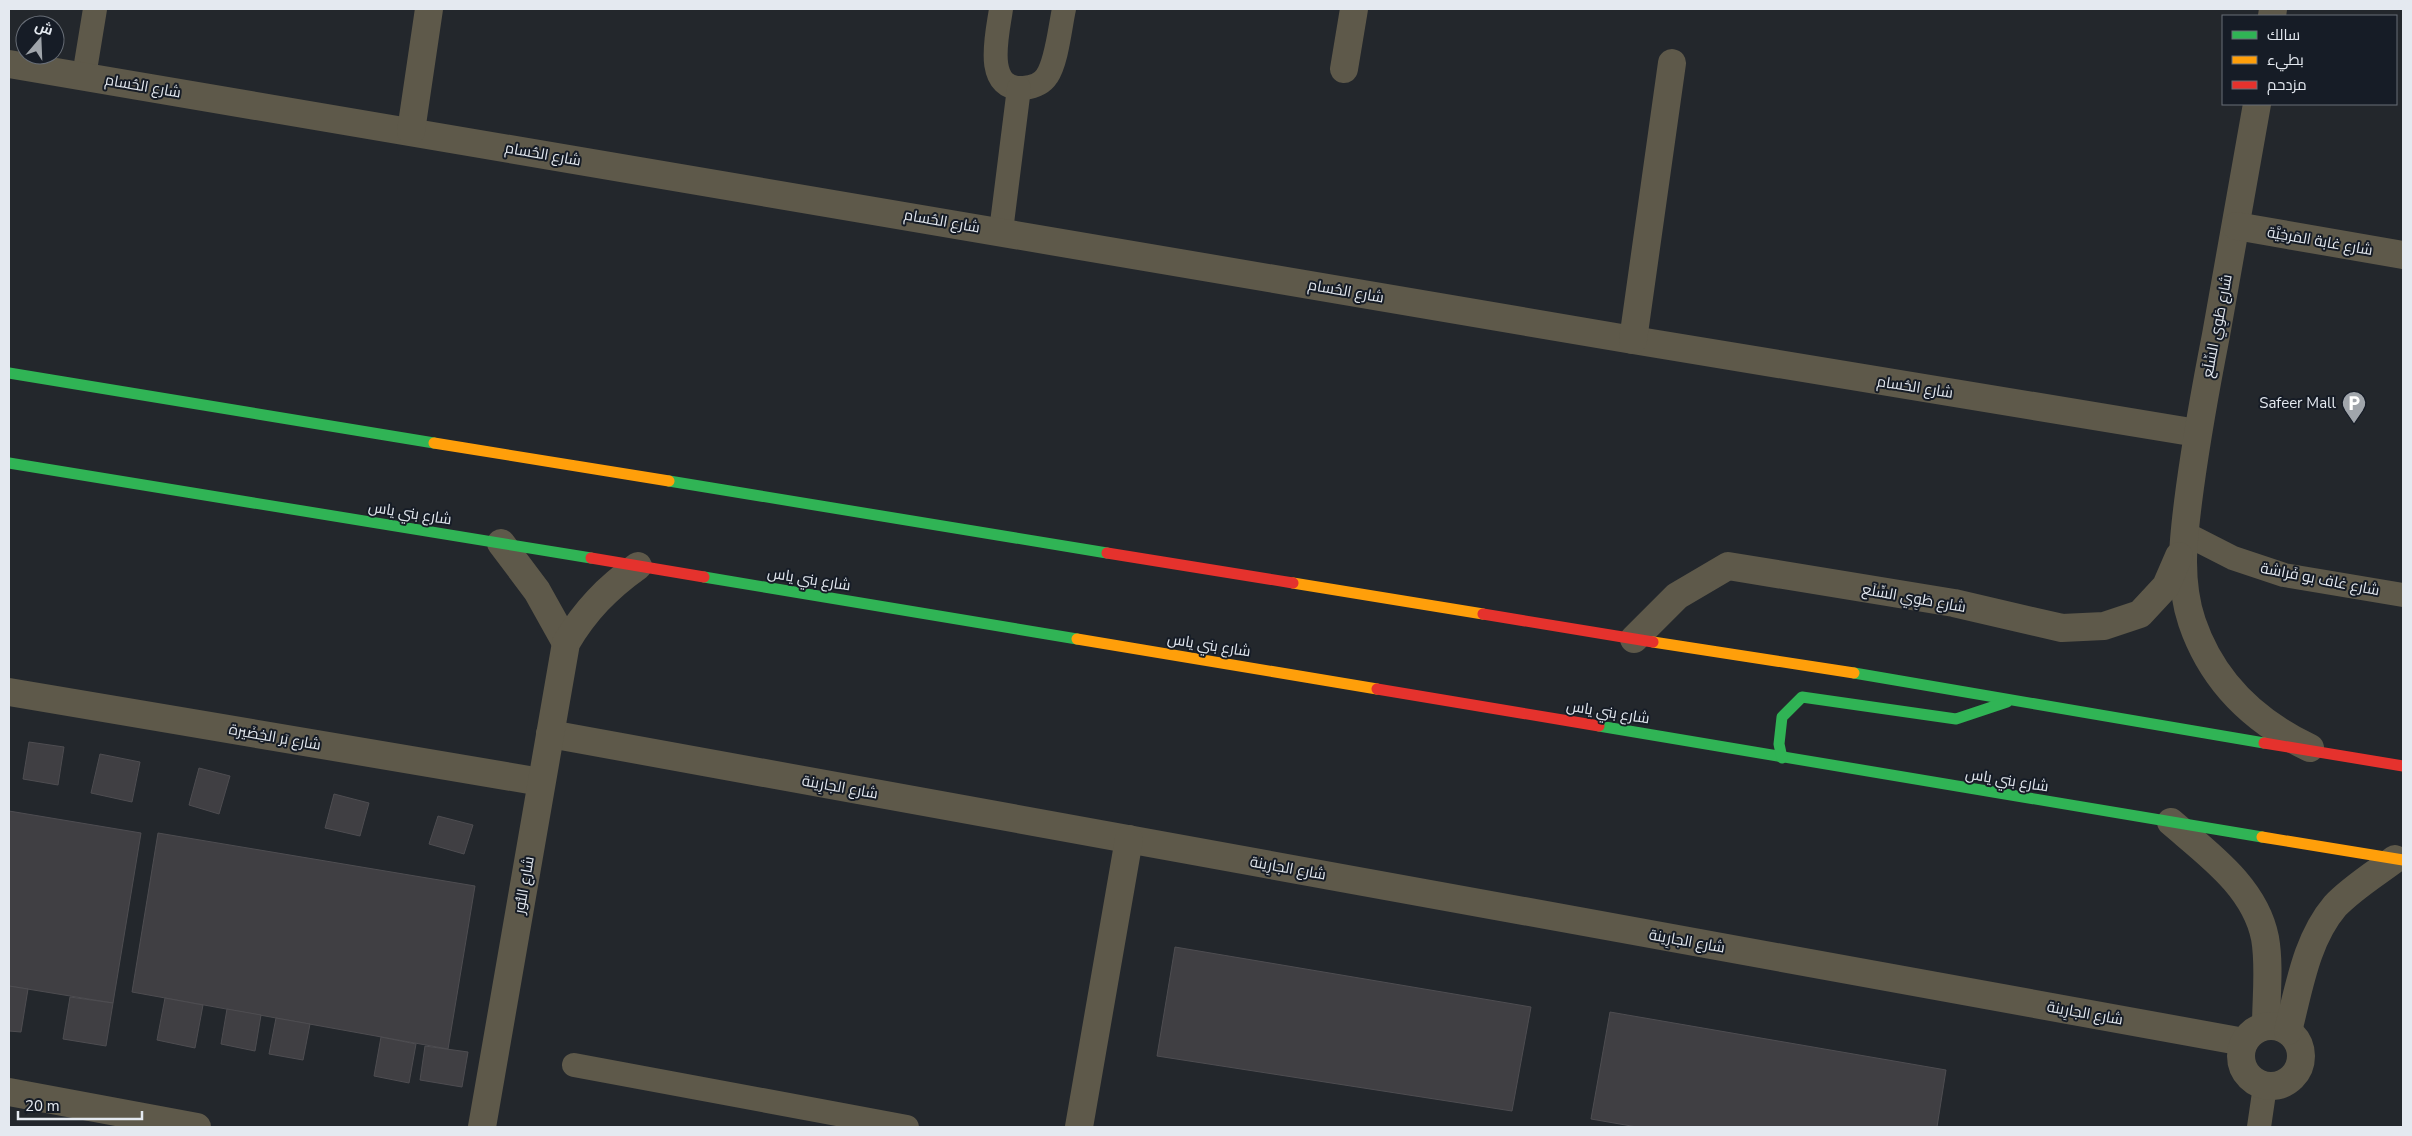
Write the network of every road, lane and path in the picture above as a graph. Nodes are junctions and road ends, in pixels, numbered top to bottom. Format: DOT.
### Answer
graph roads {
  1 [pos="95,9"];
  2 [pos="429,9"];
  3 [pos="1001,9"];
  4 [pos="1064,9"];
  5 [pos="1354,9"];
  6 [pos="1672,63"];
  7 [pos="9,64"];
  8 [pos="1344,69"];
  9 [pos="84,76"];
  10 [pos="1019,88"];
  11 [pos="2257,105"];
  12 [pos="410,132"];
  13 [pos="2236,226"];
  14 [pos="1001,231"];
  15 [pos="2403,255"];
  16 [pos="1633,340"];
  17 [pos="9,372"];
  18 [pos="2197,433"];
  19 [pos="9,463"];
  20 [pos="2183,541"];
  21 [pos="501,543"];
  22 [pos="638,566"];
  23 [pos="2403,595"];
  24 [pos="1634,639"];
  25 [pos="566,643"];
  26 [pos="9,692"];
  27 [pos="2010,700"];
  28 [pos="550,734"];
  29 [pos="2315,750"];
  30 [pos="1782,758"];
  31 [pos="2403,766"];
  32 [pos="541,782"];
  33 [pos="2171,822"];
  34 [pos="1129,839"];
  35 [pos="2399,860"];
  36 [pos="2277,1028"];
  37 [pos="2244,1042"];
  38 [pos="574,1065"];
  39 [pos="2265,1086"];
  40 [pos="9,1092"];
  41 [pos="197,1127"];
  42 [pos="482,1127"];
  43 [pos="907,1127"];
  44 [pos="1078,1127"];
  45 [pos="2259,1127"];
  1 -- 9 [label="lane, شارع الحُسام"];
  2 -- 12 [label="street"];
  3 -- 10 [label="lane"];
  4 -- 10 [label="lane"];
  5 -- 8 [label="street"];
  6 -- 16 [label="street"];
  7 -- 9 [label="street, شارع الحُسام"];
  9 -- 12 [label="street, شارع الحُسام"];
  10 -- 14 [label="lane, شارع الحُسام"];
  11 -- 13 [label="street, شارع طَوِي السِّلَع"];
  12 -- 14 [label="street, شارع الحُسام"];
  13 -- 15 [label="street, شارع غابة المَرخِيَّة"];
  13 -- 18 [label="street, شارع طَوِي السِّلَع"];
  14 -- 16 [label="street, شارع الحُسام"];
  16 -- 18 [label="street, شارع الحُسام"];
  17 -- 24 [label="main road"];
  18 -- 20 [label="street, شارع طَوِي السِّلَع"];
  19 -- 21 [label="main road, شارع بني ياس"];
  20 -- 23 [label="lane, شارع غاف بو فَراشة"];
  20 -- 24 [label="street, شارع طَوِي السِّلَع"];
  20 -- 29 [label="street, شارع طَوِي السِّلَع"];
  21 -- 22 [label="main road, شارع بني ياس"];
  21 -- 25 [label="street"];
  22 -- 25 [label="street, شارع النُّور"];
  22 -- 30 [label="main road, شارع بني ياس"];
  24 -- 27 [label="main road"];
  25 -- 28 [label="street, شارع النُّور"];
  26 -- 32 [label="street, شارع بَر الخِضَيرة"];
  27 -- 29 [label="main road"];
  27 -- 30 [label="main road"];
  28 -- 32 [label="street, شارع النُّور"];
  28 -- 34 [label="street, شارع الجارِينة"];
  29 -- 31 [label="main road"];
  30 -- 33 [label="main road, شارع بني ياس"];
  32 -- 42 [label="street, شارع النُّور"];
  33 -- 35 [label="main road, شارع بني ياس"];
  33 -- 36 [label="street"];
  34 -- 37 [label="street, شارع الجارِينة"];
  34 -- 44 [label="street"];
  35 -- 36 [label="street"];
  36 -- 37 [label="street"];
  36 -- 39 [label="street"];
  37 -- 39 [label="street"];
  38 -- 43 [label="lane"];
  39 -- 45 [label="lane"];
  40 -- 41 [label="street"];
}
